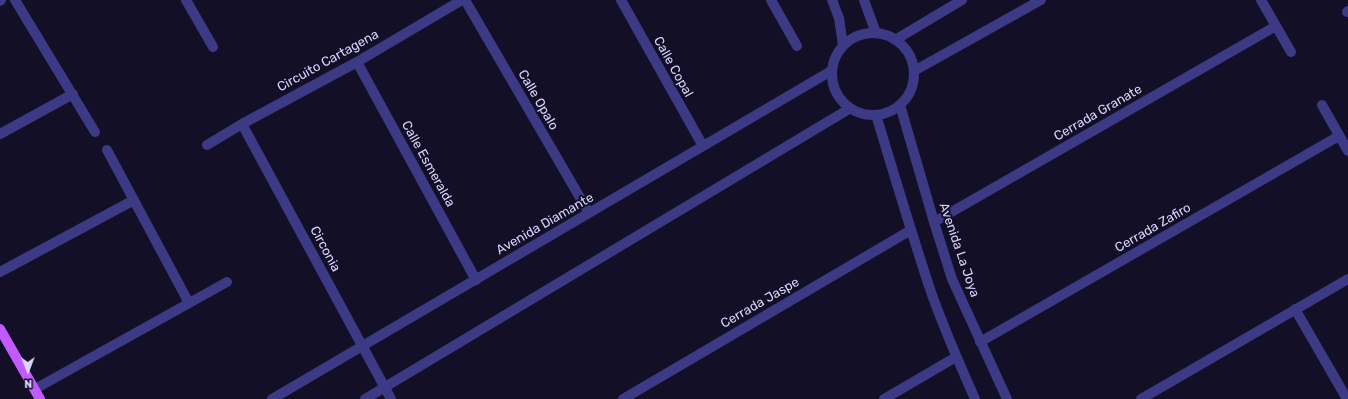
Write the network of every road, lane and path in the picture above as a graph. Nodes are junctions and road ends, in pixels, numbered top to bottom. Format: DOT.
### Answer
graph roads {
  1 [pos="15,0"];
  2 [pos="463,0"];
  3 [pos="621,0"];
  4 [pos="771,0"];
  5 [pos="832,0"];
  6 [pos="864,0"];
  7 [pos="961,0"];
  8 [pos="1041,0"];
  9 [pos="1261,0"];
  10 [pos="190,2"];
  11 [pos="1276,26"];
  12 [pos="876,33"];
  13 [pos="895,40"];
  14 [pos="844,45"];
  15 [pos="797,46"];
  16 [pos="213,47"];
  17 [pos="1292,52"];
  18 [pos="357,62"];
  19 [pos="831,71"];
  20 [pos="914,72"];
  21 [pos="73,94"];
  22 [pos="900,105"];
  23 [pos="1322,105"];
  24 [pos="849,108"];
  25 [pos="876,115"];
  26 [pos="242,124"];
  27 [pos="95,132"];
  28 [pos="0,134"];
  29 [pos="1339,136"];
  30 [pos="207,144"];
  31 [pos="703,146"];
  32 [pos="107,150"];
  33 [pos="1348,151"];
  34 [pos="134,200"];
  35 [pos="589,213"];
  36 [pos="934,222"];
  37 [pos="911,230"];
  38 [pos="0,272"];
  39 [pos="1348,279"];
  40 [pos="476,280"];
  41 [pos="227,282"];
  42 [pos="189,303"];
  43 [pos="1295,309"];
  44 [pos="0,329"];
  45 [pos="980,342"];
  46 [pos="362,346"];
  47 [pos="956,357"];
  48 [pos="385,387"];
  49 [pos="34,389"];
  50 [pos="288,395"];
  51 [pos="40,399"];
  52 [pos="272,399"];
  53 [pos="365,399"];
  54 [pos="391,399"];
  55 [pos="623,399"];
  56 [pos="884,399"];
  57 [pos="975,399"];
  58 [pos="1007,399"];
  59 [pos="1140,399"];
  60 [pos="1347,399"];
  1 -- 21 [label="street"];
  2 -- 18 [label="street, Circuito Cartagena"];
  2 -- 35 [label="street, Calle Opalo"];
  3 -- 31 [label="street, Calle Copal"];
  4 -- 15 [label="street"];
  5 -- 14 [label="street"];
  6 -- 12 [label="street"];
  7 -- 13 [label="street"];
  8 -- 20 [label="street"];
  9 -- 11 [label="street"];
  10 -- 16 [label="street"];
  11 -- 17 [label="street"];
  11 -- 36 [label="street, Cerrada Granate"];
  12 -- 13 [label="street"];
  12 -- 14 [label="street"];
  13 -- 20 [label="street"];
  14 -- 19 [label="street"];
  18 -- 26 [label="street, Circuito Cartagena"];
  18 -- 40 [label="street, Calle Esmeralda"];
  19 -- 24 [label="street"];
  19 -- 31 [label="street, Avenida Diamante"];
  20 -- 22 [label="street"];
  21 -- 27 [label="street"];
  21 -- 28 [label="street"];
  22 -- 25 [label="street"];
  22 -- 36 [label="street, Avenida La Joya"];
  23 -- 29 [label="street"];
  24 -- 25 [label="street"];
  24 -- 48 [label="street"];
  25 -- 37 [label="street"];
  26 -- 30 [label="street, Circuito Cartagena"];
  26 -- 46 [label="street, Circonia"];
  29 -- 33 [label="street"];
  29 -- 45 [label="street, Cerrada Zafiro"];
  31 -- 35 [label="street, Avenida Diamante"];
  32 -- 34 [label="street"];
  34 -- 38 [label="street"];
  34 -- 42 [label="street"];
  35 -- 40 [label="street, Avenida Diamante"];
  36 -- 45 [label="street, Avenida La Joya"];
  37 -- 47 [label="street"];
  37 -- 55 [label="street, Cerrada Jaspe"];
  39 -- 43 [label="street"];
  40 -- 46 [label="street, Avenida Diamante"];
  41 -- 42 [label="street"];
  42 -- 49 [label="street"];
  43 -- 59 [label="street"];
  43 -- 60 [label="street"];
  44 -- 49 [label="main road"];
  45 -- 58 [label="street, Avenida La Joya"];
  46 -- 48 [label="street, Circonia"];
  46 -- 50 [label="street, Avenida Diamante"];
  47 -- 56 [label="street"];
  47 -- 57 [label="street"];
  48 -- 53 [label="street"];
  48 -- 54 [label="street"];
  49 -- 51 [label="main road"];
  50 -- 52 [label="street, Avenida Diamante"];
}
